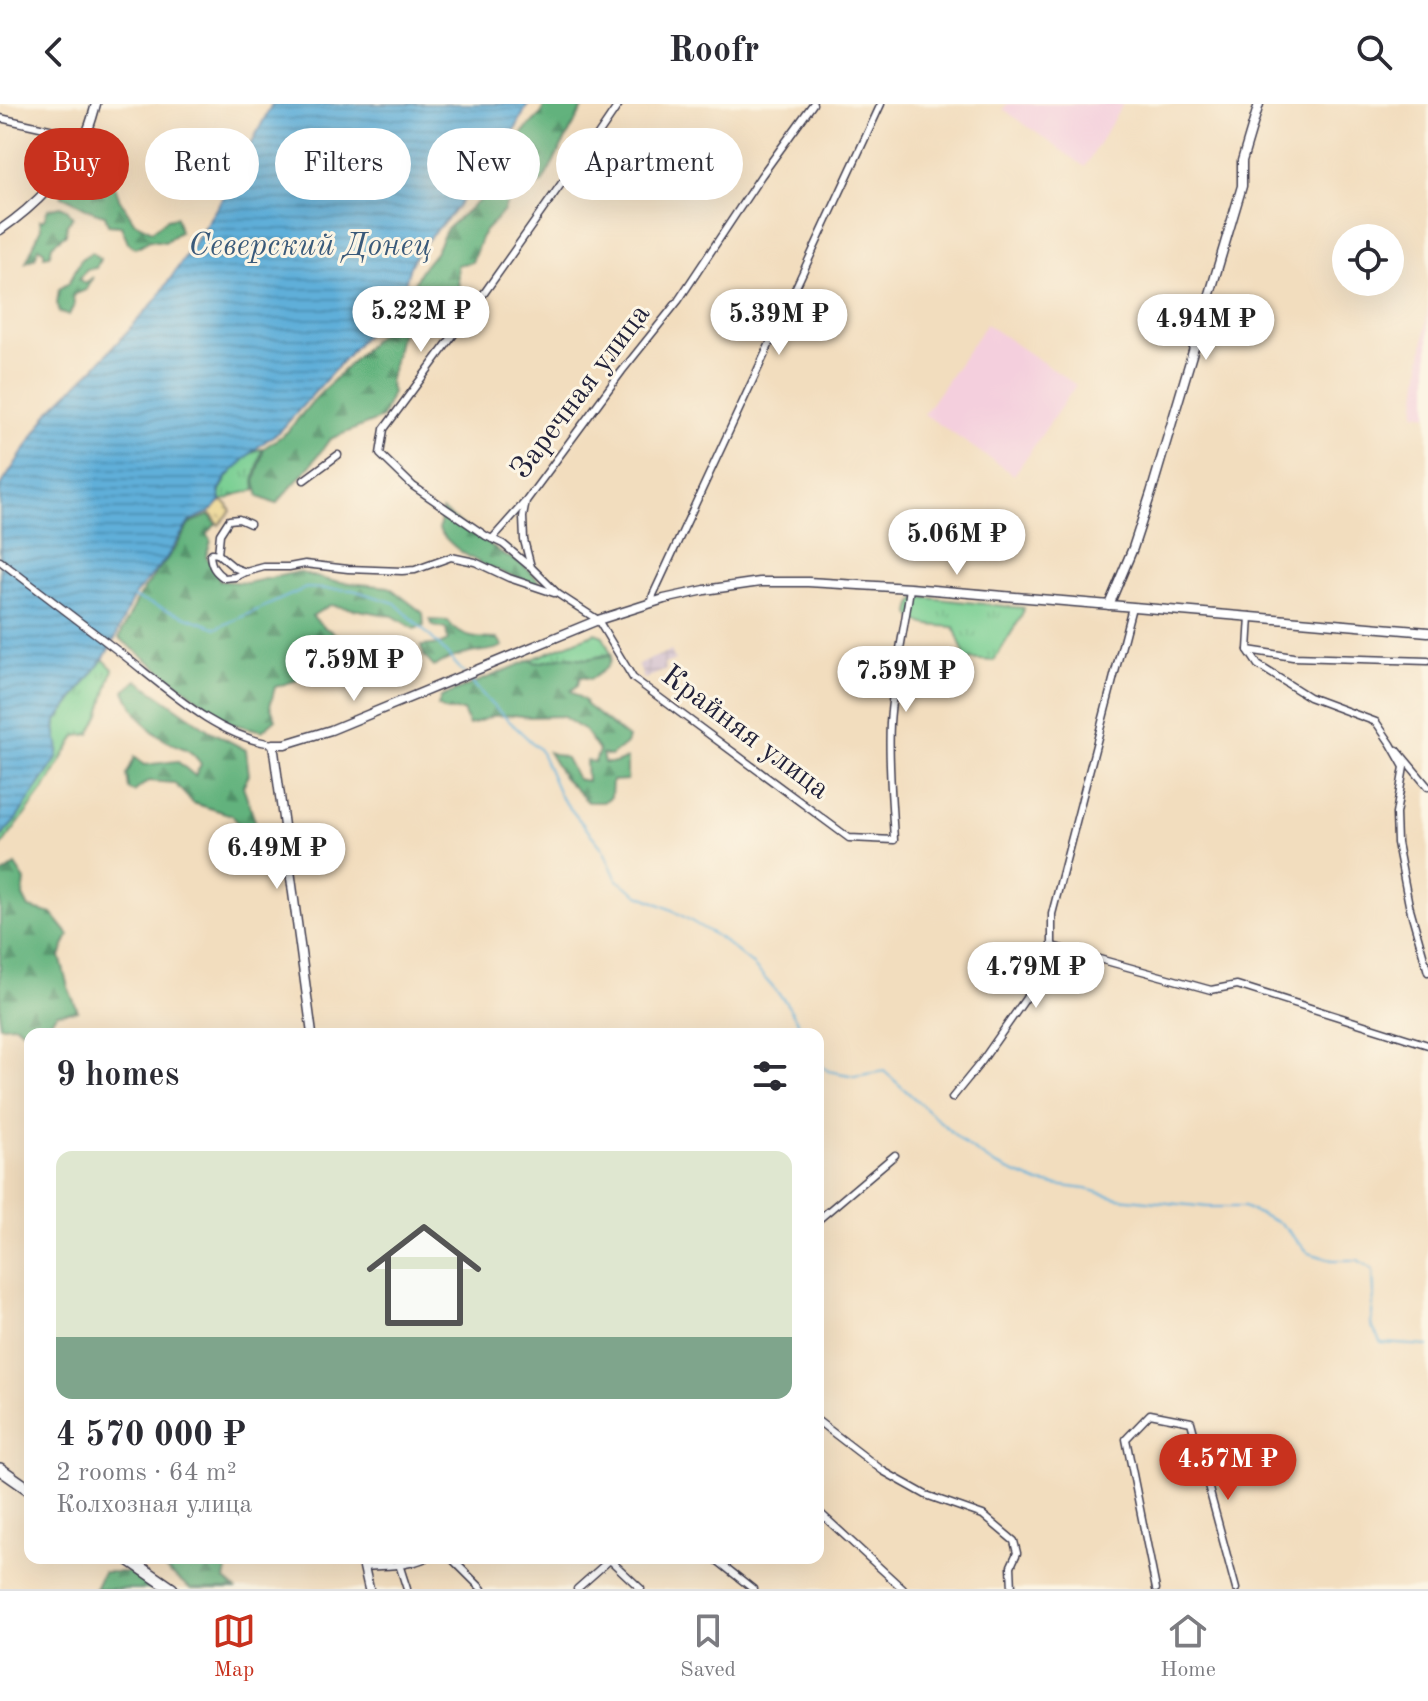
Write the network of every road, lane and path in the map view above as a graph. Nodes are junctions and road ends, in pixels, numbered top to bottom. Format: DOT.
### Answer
graph roads {
  1 [pos="96,104"];
  2 [pos="619,104"];
  3 [pos="813,104"];
  4 [pos="881,104"];
  5 [pos="1259,104"];
  6 [pos="0,118"];
  7 [pos="45,128"];
  8 [pos="88,128"];
  9 [pos="37,200"];
  10 [pos="0,230"];
  11 [pos="338,455"];
  12 [pos="304,480"];
  13 [pos="526,501"];
  14 [pos="250,524"];
  15 [pos="492,539"];
  16 [pos="218,554"];
  17 [pos="0,561"];
  18 [pos="531,567"];
  19 [pos="246,572"];
  20 [pos="910,588"];
  21 [pos="558,594"];
  22 [pos="652,602"];
  23 [pos="1109,605"];
  24 [pos="1132,607"];
  25 [pos="1250,616"];
  26 [pos="598,620"];
  27 [pos="1428,632"];
  28 [pos="1248,650"];
  29 [pos="1428,661"];
  30 [pos="273,744"];
  31 [pos="1391,744"];
  32 [pos="1428,787"];
  33 [pos="1052,946"];
  34 [pos="1428,972"];
  35 [pos="311,1028"];
  36 [pos="1428,1045"];
  37 [pos="952,1098"];
  38 [pos="895,1155"];
  39 [pos="824,1215"];
  40 [pos="824,1426"];
  41 [pos="0,1469"];
  42 [pos="24,1486"];
  43 [pos="824,1517"];
  44 [pos="136,1564"];
  45 [pos="363,1564"];
  46 [pos="390,1564"];
  47 [pos="400,1564"];
  48 [pos="409,1564"];
  49 [pos="457,1564"];
  50 [pos="604,1564"];
  51 [pos="615,1564"];
  52 [pos="722,1564"];
  53 [pos="401,1567"];
  54 [pos="172,1589"];
  55 [pos="369,1589"];
  56 [pos="407,1589"];
  57 [pos="482,1589"];
  58 [pos="577,1589"];
  59 [pos="641,1589"];
  60 [pos="753,1589"];
  61 [pos="903,1589"];
  62 [pos="1012,1589"];
  63 [pos="1156,1589"];
  64 [pos="1236,1589"];
  1 -- 8 [label="street"];
  2 -- 15 [label="street"];
  3 -- 13 [label="street, Заречная улица"];
  4 -- 22 [label="street"];
  5 -- 23 [label="street"];
  6 -- 7 [label="street"];
  9 -- 10 [label="street"];
  11 -- 12 [label="street"];
  13 -- 15 [label="street"];
  13 -- 18 [label="street, Заречная улица"];
  14 -- 16 [label="street"];
  15 -- 18 [label="street"];
  16 -- 19 [label="street"];
  16 -- 19 [label="street"];
  17 -- 30 [label="street"];
  18 -- 21 [label="street"];
  19 -- 21 [label="street"];
  20 -- 22 [label="street"];
  20 -- 23 [label="street"];
  20 -- 26 [label="street, Крайняя улица"];
  21 -- 26 [label="street"];
  22 -- 26 [label="street"];
  23 -- 24 [label="street"];
  24 -- 25 [label="street"];
  24 -- 33 [label="street"];
  25 -- 27 [label="street"];
  25 -- 28 [label="street"];
  26 -- 30 [label="street"];
  28 -- 29 [label="street"];
  28 -- 31 [label="street"];
  30 -- 35 [label="street"];
  31 -- 32 [label="street"];
  31 -- 34 [label="street"];
  33 -- 36 [label="street"];
  33 -- 37 [label="street"];
  38 -- 39 [label="street"];
  40 -- 62 [label="street"];
  41 -- 42 [label="highway"];
  43 -- 61 [label="street"];
  44 -- 54 [label="highway"];
  45 -- 55 [label="street"];
  46 -- 53 [label="street"];
  47 -- 53 [label="street"];
  48 -- 53 [label="street"];
  49 -- 57 [label="street"];
  50 -- 58 [label="street"];
  51 -- 59 [label="street"];
  52 -- 60 [label="street"];
  53 -- 56 [label="street"];
  63 -- 64 [label="street"];
}
